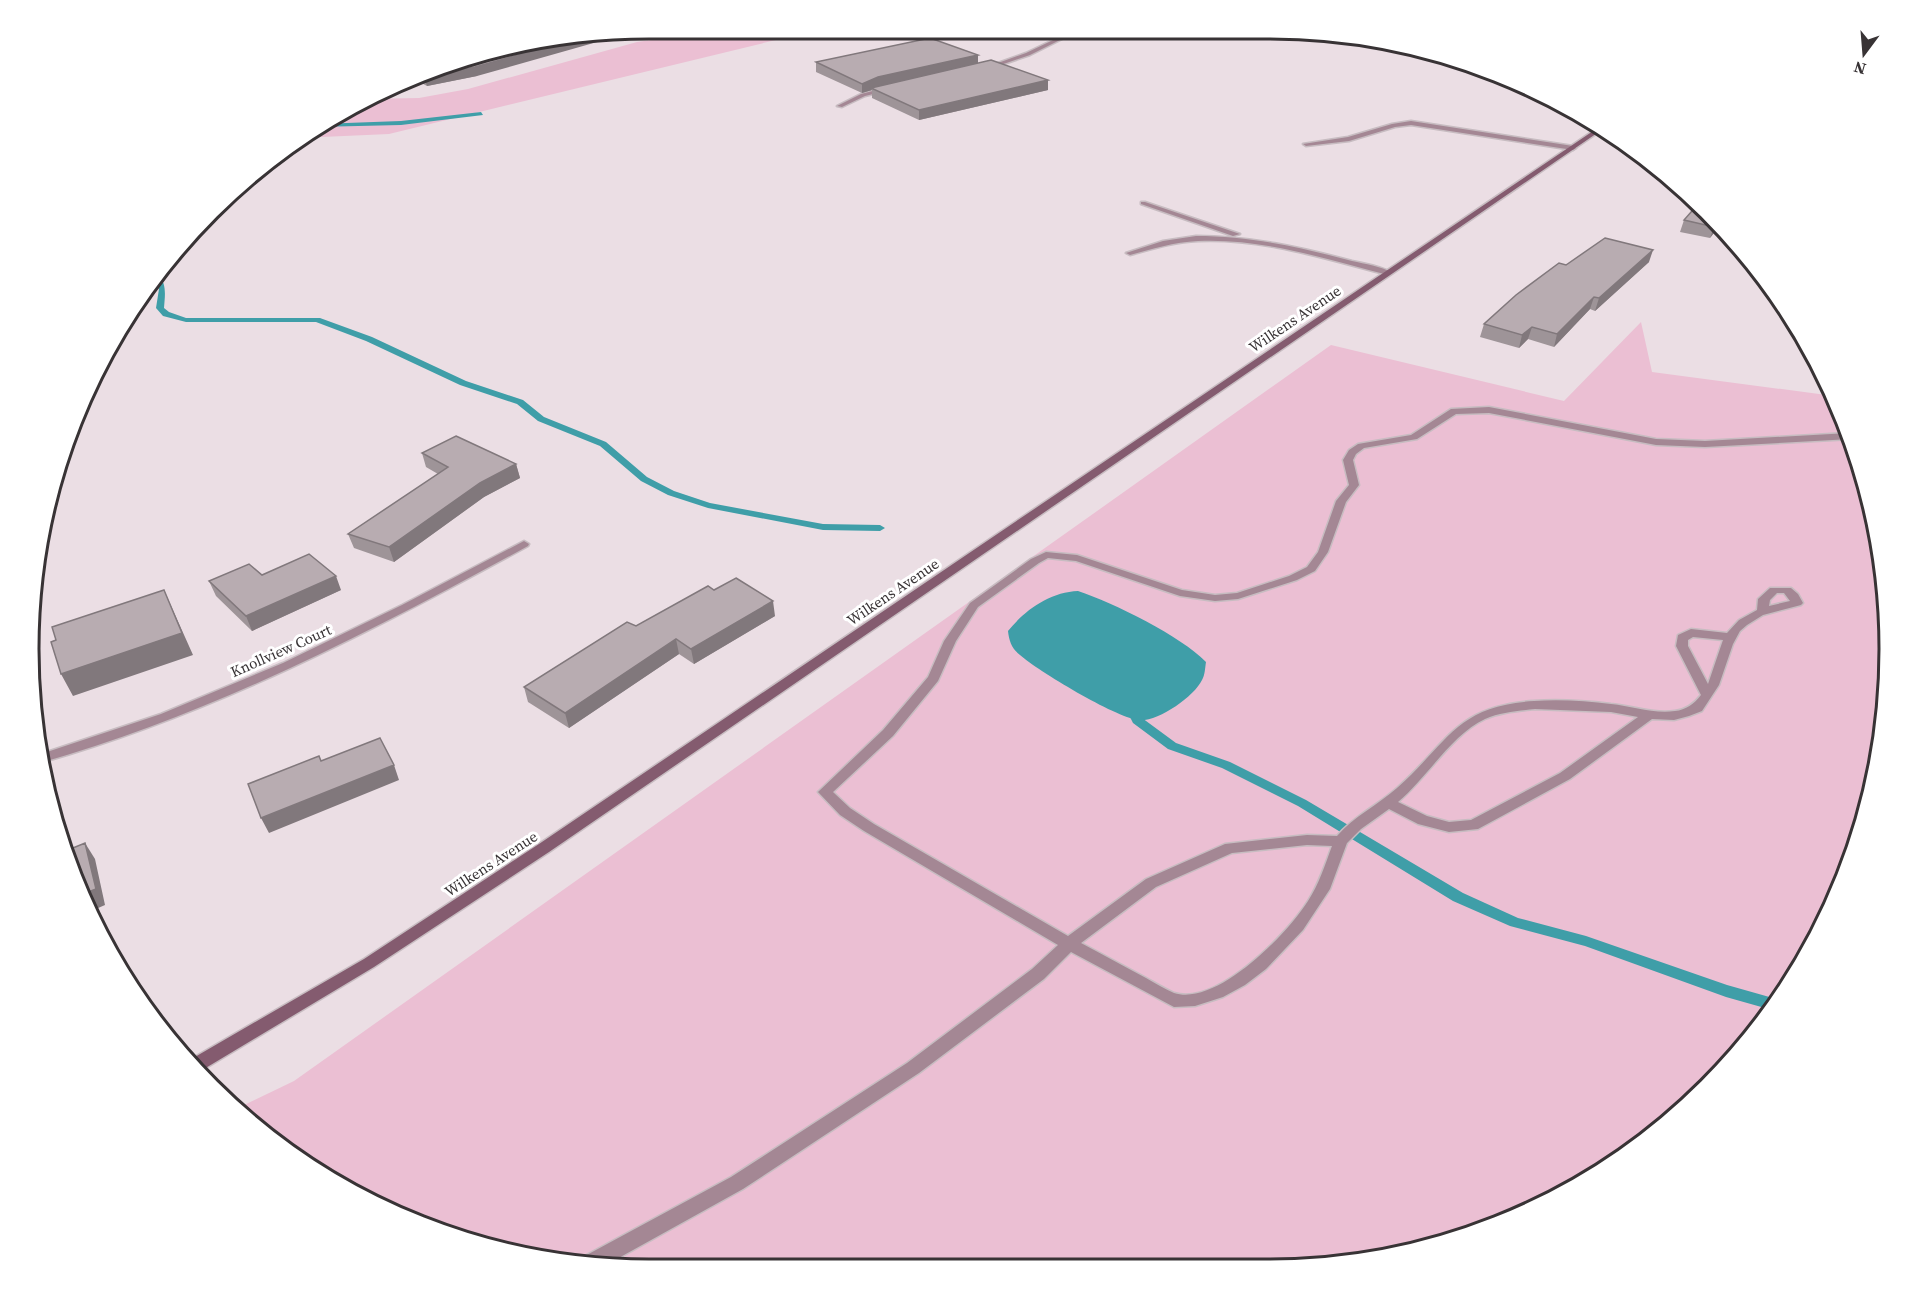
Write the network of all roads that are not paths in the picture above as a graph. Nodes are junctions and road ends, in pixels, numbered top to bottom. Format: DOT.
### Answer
graph roads {
  1 [pos="1057,39"];
  2 [pos="979,69"];
  3 [pos="892,88"];
  4 [pos="840,106"];
  5 [pos="1594,133"];
  6 [pos="1306,144"];
  7 [pos="1573,148"];
  8 [pos="1143,203"];
  9 [pos="1251,238"];
  10 [pos="1130,253"];
  11 [pos="1388,273"];
  12 [pos="1840,436"];
  13 [pos="524,544"];
  14 [pos="1763,610"];
  15 [pos="1731,637"];
  16 [pos="1707,694"];
  17 [pos="1648,716"];
  18 [pos="49,756"];
  19 [pos="1388,802"];
  20 [pos="1340,841"];
  21 [pos="1070,943"];
  22 [pos="201,1062"];
  23 [pos="602,1257"];
  1 -- 2 [label="street"];
  3 -- 4 [label="street"];
  5 -- 7 [label="main road, Wilkens Avenue"];
  6 -- 7 [label="street"];
  7 -- 11 [label="main road, Wilkens Avenue"];
  8 -- 9 [label="street"];
  9 -- 10 [label="street"];
  9 -- 11 [label="street"];
  11 -- 22 [label="main road, Wilkens Avenue"];
  12 -- 21 [label="street"];
  13 -- 18 [label="street, Knollview Court"];
  14 -- 15 [label="street"];
  15 -- 16 [label="street"];
  15 -- 16 [label="street"];
  16 -- 17 [label="street"];
  17 -- 19 [label="street"];
  17 -- 19 [label="street"];
  19 -- 20 [label="street"];
  20 -- 21 [label="street"];
  20 -- 21 [label="street"];
  21 -- 23 [label="street"];
}
